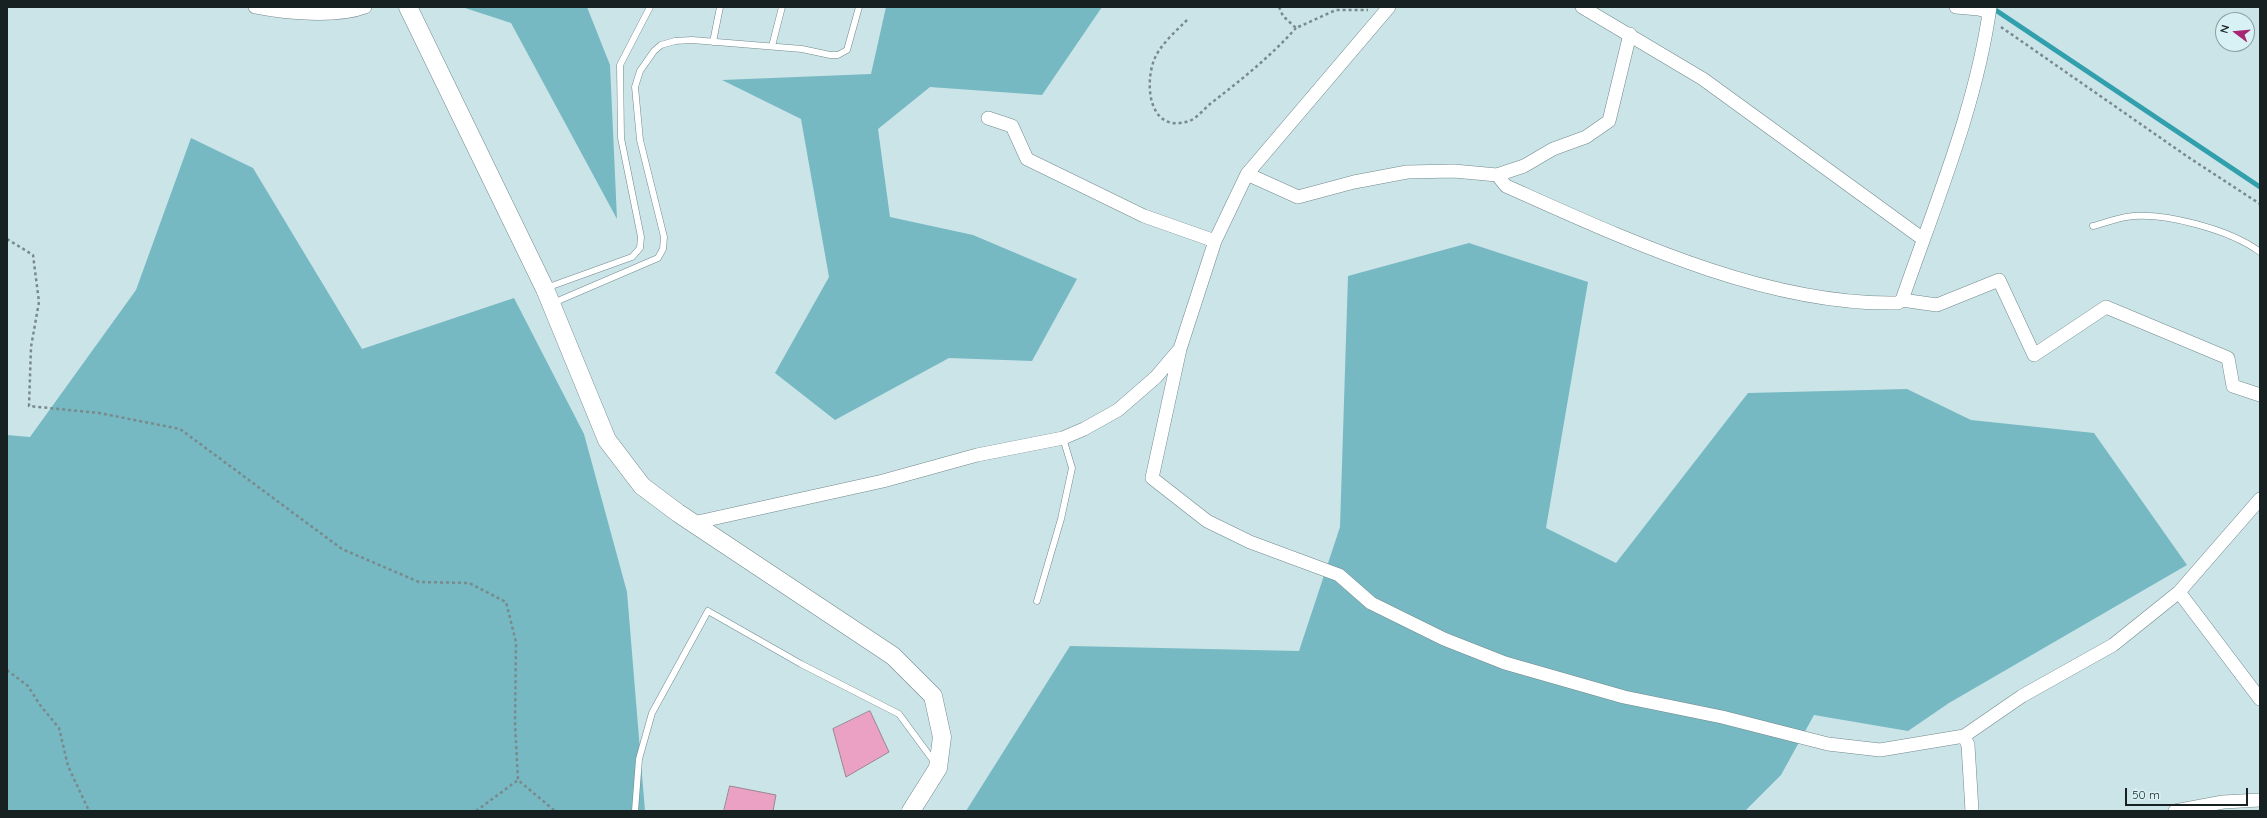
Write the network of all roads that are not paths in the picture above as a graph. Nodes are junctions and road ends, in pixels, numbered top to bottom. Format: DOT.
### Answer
graph roads {
  1 [pos="255,7"];
  2 [pos="365,7"];
  3 [pos="408,7"];
  4 [pos="650,7"];
  5 [pos="720,7"];
  6 [pos="782,7"];
  7 [pos="858,7"];
  8 [pos="1582,7"];
  9 [pos="1956,7"];
  10 [pos="1387,9"];
  11 [pos="1989,12"];
  12 [pos="1630,34"];
  13 [pos="713,42"];
  14 [pos="772,46"];
  15 [pos="988,118"];
  16 [pos="1247,174"];
  17 [pos="1497,174"];
  18 [pos="2093,226"];
  19 [pos="1923,239"];
  20 [pos="1214,241"];
  21 [pos="2260,252"];
  22 [pos="548,296"];
  23 [pos="1902,300"];
  24 [pos="1180,349"];
  25 [pos="2260,395"];
  26 [pos="1063,438"];
  27 [pos="2260,499"];
  28 [pos="693,523"];
  29 [pos="2179,592"];
  30 [pos="1037,601"];
  31 [pos="2260,699"];
  32 [pos="1964,736"];
  33 [pos="938,768"];
  34 [pos="2260,800"];
  35 [pos="635,811"];
  36 [pos="911,811"];
  37 [pos="1972,811"];
  38 [pos="2175,811"];
  1 -- 2 [label="street"];
  3 -- 22 [label="street"];
  4 -- 22 [label="lane"];
  5 -- 13 [label="lane"];
  6 -- 14 [label="lane"];
  7 -- 14 [label="lane"];
  8 -- 12 [label="street"];
  9 -- 11 [label="street"];
  10 -- 16 [label="street"];
  11 -- 19 [label="street"];
  12 -- 17 [label="street"];
  12 -- 19 [label="street"];
  13 -- 14 [label="lane"];
  13 -- 22 [label="lane"];
  15 -- 20 [label="street"];
  16 -- 17 [label="street"];
  16 -- 20 [label="street"];
  17 -- 23 [label="street"];
  18 -- 21 [label="lane"];
  19 -- 23 [label="street"];
  20 -- 24 [label="street"];
  22 -- 28 [label="street"];
  23 -- 25 [label="street"];
  24 -- 26 [label="street"];
  24 -- 32 [label="street"];
  26 -- 28 [label="street"];
  26 -- 30 [label="lane"];
  27 -- 29 [label="street"];
  28 -- 33 [label="street"];
  29 -- 31 [label="street"];
  29 -- 32 [label="street"];
  32 -- 37 [label="street"];
  33 -- 35 [label="lane"];
  33 -- 36 [label="street"];
  34 -- 38 [label="street"];
}
